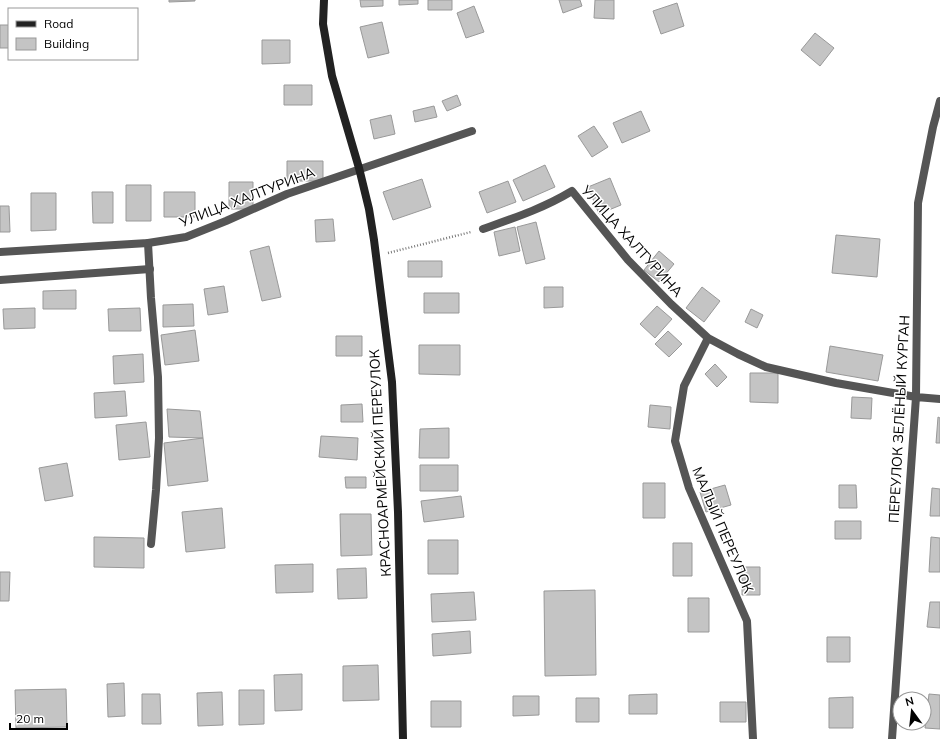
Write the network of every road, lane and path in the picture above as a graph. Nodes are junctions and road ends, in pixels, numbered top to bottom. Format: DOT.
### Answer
graph roads {
  1 [pos="324,0"];
  2 [pos="940,101"];
  3 [pos="472,131"];
  4 [pos="359,168"];
  5 [pos="483,229"];
  6 [pos="148,243"];
  7 [pos="0,252"];
  8 [pos="376,257"];
  9 [pos="150,269"];
  10 [pos="0,280"];
  11 [pos="708,338"];
  12 [pos="916,397"];
  13 [pos="940,399"];
  14 [pos="151,544"];
  15 [pos="403,739"];
  16 [pos="753,739"];
  17 [pos="892,739"];
  1 -- 4 [label="street, КРАСНОАРМЕЙСКИЙ ПЕРЕУЛОК"];
  2 -- 12 [label="street, ПЕРЕУЛОК ЗЕЛЁНЫЙ КУРГАН"];
  3 -- 4 [label="street, УЛИЦА ХАЛТУРИНА"];
  4 -- 6 [label="street, УЛИЦА ХАЛТУРИНА"];
  4 -- 8 [label="street, КРАСНОАРМЕЙСКИЙ ПЕРЕУЛОК"];
  5 -- 8 [label="path"];
  5 -- 11 [label="street, УЛИЦА ХАЛТУРИНА"];
  6 -- 7 [label="street, УЛИЦА ХАЛТУРИНА"];
  6 -- 9 [label="street"];
  8 -- 15 [label="street, КРАСНОАРМЕЙСКИЙ ПЕРЕУЛОК"];
  9 -- 10 [label="street"];
  9 -- 14 [label="street"];
  11 -- 12 [label="street, УЛИЦА ХАЛТУРИНА"];
  11 -- 16 [label="street, МАЛЫЙ ПЕРЕУЛОК"];
  12 -- 13 [label="street, УЛИЦА ХАЛТУРИНА"];
  12 -- 17 [label="street, ПЕРЕУЛОК ЗЕЛЁНЫЙ КУРГАН"];
}
